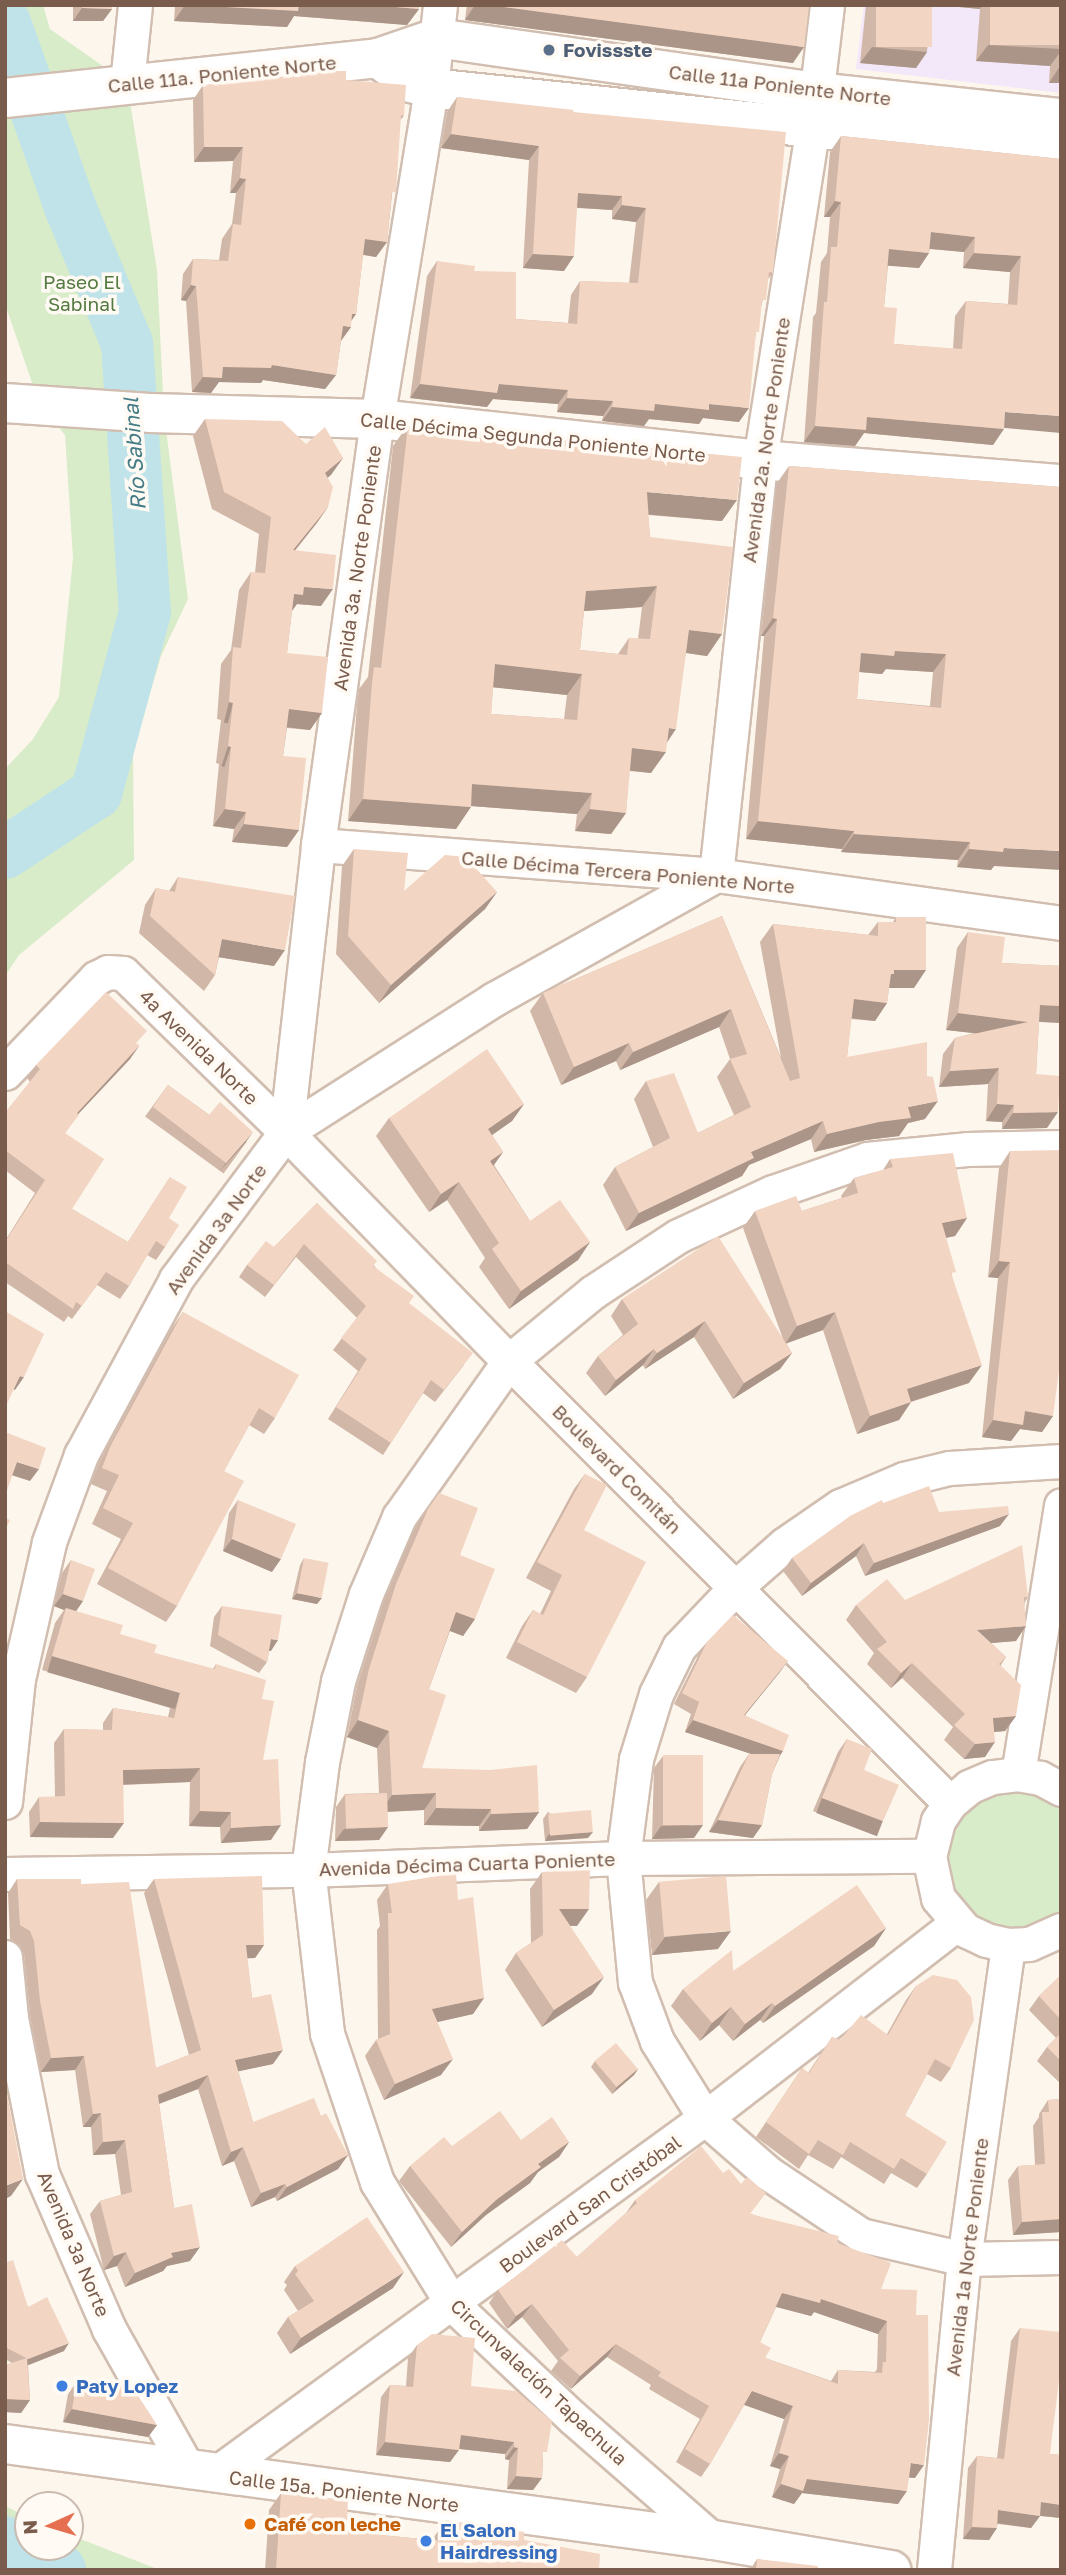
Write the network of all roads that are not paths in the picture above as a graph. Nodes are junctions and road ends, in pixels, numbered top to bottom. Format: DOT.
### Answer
graph roads {
  1 [pos="135,5"];
  2 [pos="827,5"];
  3 [pos="438,22"];
  4 [pos="378,58"];
  5 [pos="127,83"];
  6 [pos="431,88"];
  7 [pos="816,92"];
  8 [pos="5,98"];
  9 [pos="1061,118"];
  10 [pos="812,131"];
  11 [pos="1061,154"];
  12 [pos="5,403"];
  13 [pos="377,419"];
  14 [pos="760,460"];
  15 [pos="1061,484"];
  16 [pos="318,845"];
  17 [pos="716,875"];
  18 [pos="1061,923"];
  19 [pos="5,1073"];
  20 [pos="286,1132"];
  21 [pos="1061,1147"];
  22 [pos="509,1361"];
  23 [pos="1061,1461"];
  24 [pos="1061,1505"];
  25 [pos="736,1587"];
  26 [pos="1018,1774"];
  27 [pos="1061,1788"];
  28 [pos="5,1802"];
  29 [pos="950,1804"];
  30 [pos="929,1856"];
  31 [pos="623,1858"];
  32 [pos="308,1870"];
  33 [pos="5,1874"];
  34 [pos="957,1923"];
  35 [pos="1061,1930"];
  36 [pos="1008,1945"];
  37 [pos="5,1957"];
  38 [pos="705,2118"];
  39 [pos="1061,2257"];
  40 [pos="964,2259"];
  41 [pos="453,2305"];
  42 [pos="5,2444"];
  43 [pos="202,2473"];
  44 [pos="713,2540"];
  45 [pos="891,2570"];
  46 [pos="934,2570"];
  1 -- 5 [label="street"];
  2 -- 7 [label="street, Avenida 2a. Norte Poniente"];
  3 -- 4 [label="street, Calle 11a Poniente Norte"];
  3 -- 6 [label="street, Avenida 3a. Norte Poniente"];
  3 -- 7 [label="street, Calle 11a Poniente Norte"];
  4 -- 5 [label="street, Calle 11a. Poniente Norte"];
  4 -- 6 [label="street"];
  5 -- 8 [label="street, Calle 11a. Poniente Norte"];
  6 -- 10 [label="street, Calle 11a Poniente Norte"];
  6 -- 13 [label="street, Avenida 3a. Norte Poniente"];
  7 -- 9 [label="street, Calle 11a Poniente Norte"];
  7 -- 10 [label="street, Avenida 2a. Norte Poniente"];
  10 -- 11 [label="street, Calle 11a Poniente Norte"];
  10 -- 14 [label="street, Avenida 2a. Norte Poniente"];
  12 -- 13 [label="street, Calle Décima Segunda Poniente Norte"];
  13 -- 14 [label="street, Calle Décima Segunda Poniente Norte"];
  13 -- 16 [label="street, Avenida 3a. Norte Poniente"];
  14 -- 15 [label="street, Calle Décima Segunda Poniente Norte"];
  14 -- 17 [label="street, Avenida 2a. Norte Poniente"];
  16 -- 17 [label="street, Calle Décima Tercera Poniente Norte"];
  16 -- 20 [label="street, Avenida 3a. Norte Poniente"];
  17 -- 18 [label="street, Calle Décima Tercera Poniente Norte"];
  17 -- 20 [label="street, Avenida 3a Norte"];
  19 -- 20 [label="street, 4a Avenida Norte"];
  20 -- 22 [label="street, Boulevard Comitán"];
  20 -- 28 [label="street, Avenida 3a Norte"];
  21 -- 22 [label="street, Circunvalación Tapachula"];
  22 -- 25 [label="street, Boulevard Comitán"];
  22 -- 32 [label="street, Circunvalación Tapachula"];
  23 -- 25 [label="street"];
  24 -- 26 [label="street"];
  25 -- 29 [label="street, Boulevard Comitán"];
  25 -- 31 [label="street"];
  26 -- 27 [label="street"];
  26 -- 29 [label="street"];
  29 -- 30 [label="street"];
  30 -- 31 [label="street, Avenida Décima Cuarta Poniente"];
  30 -- 34 [label="street"];
  31 -- 32 [label="street, Avenida Décima Cuarta Poniente"];
  31 -- 38 [label="street"];
  32 -- 33 [label="street, Avenida Décima Cuarta Poniente"];
  32 -- 41 [label="street, Circunvalación Tapachula"];
  34 -- 36 [label="street"];
  34 -- 38 [label="street, Boulevard San Cristóbal"];
  35 -- 36 [label="street"];
  36 -- 40 [label="street, Avenida 1a Norte Poniente"];
  37 -- 43 [label="street, Avenida 3a Norte"];
  38 -- 40 [label="street"];
  38 -- 41 [label="street, Boulevard San Cristóbal"];
  39 -- 40 [label="street"];
  40 -- 46 [label="street, Avenida 1a Norte Poniente"];
  41 -- 43 [label="street, Boulevard San Cristóbal"];
  41 -- 44 [label="street, Circunvalación Tapachula"];
  42 -- 43 [label="street, Calle 15a. Poniente Norte"];
  43 -- 44 [label="street, Calle 15a. Poniente Norte"];
  44 -- 45 [label="street, Calle 15a. Poniente Norte"];
}
